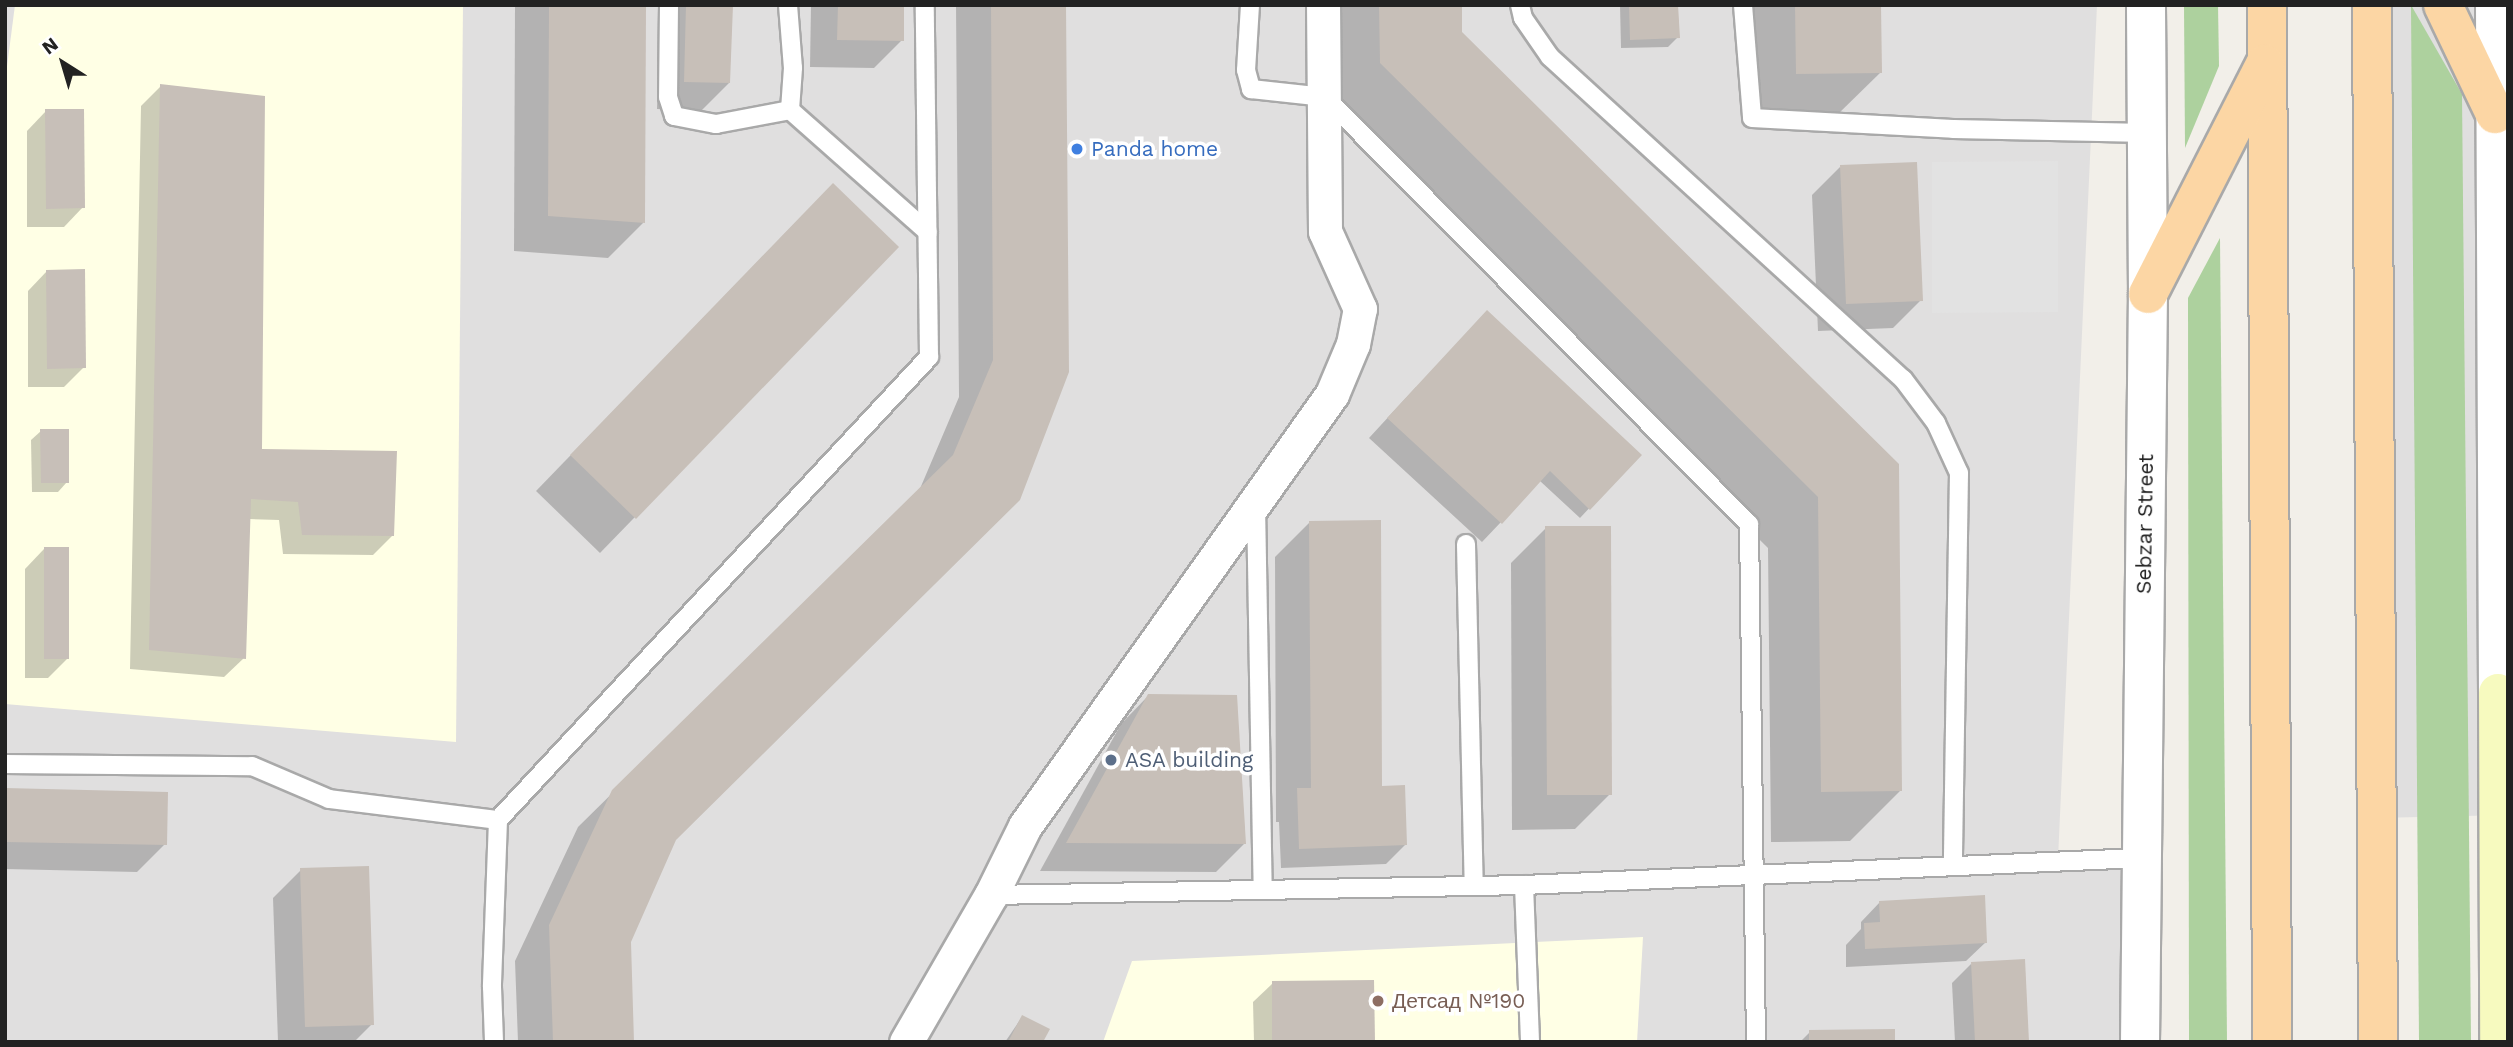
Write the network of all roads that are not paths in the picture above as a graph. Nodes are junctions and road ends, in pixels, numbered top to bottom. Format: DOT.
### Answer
graph roads {
  1 [pos="669,5"];
  2 [pos="788,5"];
  3 [pos="925,5"];
  4 [pos="1250,5"];
  5 [pos="1323,5"];
  6 [pos="1520,5"];
  7 [pos="1743,5"];
  8 [pos="2147,5"];
  9 [pos="2267,5"];
  10 [pos="2372,5"];
  11 [pos="2443,5"];
  12 [pos="2495,5"];
  13 [pos="2268,59"];
  14 [pos="1325,97"];
  15 [pos="790,110"];
  16 [pos="2495,114"];
  17 [pos="2148,133"];
  18 [pos="928,232"];
  19 [pos="2148,294"];
  20 [pos="1256,501"];
  21 [pos="1466,544"];
  22 [pos="2503,703"];
  23 [pos="5,764"];
  24 [pos="498,820"];
  25 [pos="2141,858"];
  26 [pos="1953,866"];
  27 [pos="1755,876"];
  28 [pos="1524,885"];
  29 [pos="1474,886"];
  30 [pos="1263,890"];
  31 [pos="991,895"];
  32 [pos="2503,911"];
  33 [pos="494,1042"];
  34 [pos="906,1042"];
  35 [pos="1530,1042"];
  36 [pos="1756,1042"];
  37 [pos="2140,1042"];
  38 [pos="2272,1042"];
  39 [pos="2378,1042"];
  40 [pos="2499,1042"];
  1 -- 15 [label="lane"];
  2 -- 15 [label="lane"];
  3 -- 18 [label="lane"];
  4 -- 14 [label="lane"];
  5 -- 14 [label="street"];
  6 -- 26 [label="lane"];
  7 -- 17 [label="lane"];
  8 -- 17 [label="street, Sebzar Street"];
  9 -- 13 [label="main road"];
  10 -- 39 [label="main road"];
  11 -- 16 [label="main road"];
  12 -- 16 [label="street"];
  13 -- 19 [label="main road"];
  13 -- 38 [label="main road"];
  14 -- 20 [label="street"];
  14 -- 27 [label="lane"];
  15 -- 18 [label="lane"];
  16 -- 22 [label="street"];
  17 -- 19 [label="street, Sebzar Street"];
  18 -- 24 [label="lane"];
  19 -- 25 [label="street, Sebzar Street"];
  20 -- 30 [label="lane"];
  20 -- 31 [label="street"];
  21 -- 29 [label="lane"];
  22 -- 32 [label="main road"];
  23 -- 24 [label="lane"];
  24 -- 33 [label="lane"];
  25 -- 26 [label="lane"];
  25 -- 37 [label="street, Sebzar Street"];
  26 -- 27 [label="lane"];
  27 -- 28 [label="lane"];
  27 -- 36 [label="lane"];
  28 -- 29 [label="lane"];
  28 -- 35 [label="lane"];
  29 -- 30 [label="lane"];
  30 -- 31 [label="lane"];
  31 -- 34 [label="street"];
  32 -- 40 [label="main road"];
}
